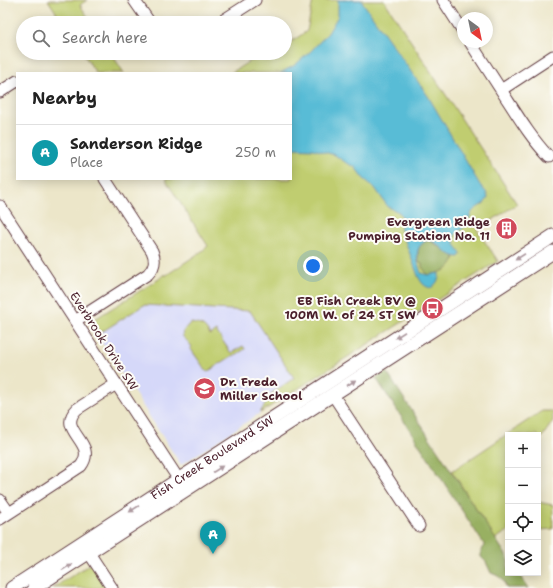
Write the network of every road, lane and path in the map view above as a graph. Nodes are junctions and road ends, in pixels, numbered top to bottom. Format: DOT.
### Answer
graph roads {
  1 [pos="134,0"];
  2 [pos="255,0"];
  3 [pos="448,2"];
  4 [pos="145,16"];
  5 [pos="230,16"];
  6 [pos="457,19"];
  7 [pos="474,48"];
  8 [pos="553,56"];
  9 [pos="16,82"];
  10 [pos="501,90"];
  11 [pos="0,92"];
  12 [pos="549,158"];
  13 [pos="106,180"];
  14 [pos="0,206"];
  15 [pos="553,236"];
  16 [pos="553,252"];
  17 [pos="466,300"];
  18 [pos="75,321"];
  19 [pos="116,384"];
  20 [pos="333,395"];
  21 [pos="182,485"];
  22 [pos="0,500"];
  23 [pos="4,516"];
  24 [pos="419,526"];
  25 [pos="89,553"];
  26 [pos="12,588"];
  27 [pos="34,588"];
  28 [pos="112,588"];
  1 -- 4 [label="street"];
  2 -- 5 [label="street"];
  3 -- 6 [label="street"];
  7 -- 10 [label="street"];
  8 -- 10 [label="street"];
  9 -- 11 [label="street"];
  10 -- 12 [label="street"];
  13 -- 18 [label="street"];
  14 -- 18 [label="street, Everbrook Drive SW"];
  15 -- 17 [label="main road, Fish Creek Boulevard SW, one-way"];
  16 -- 17 [label="main road, Fish Creek Boulevard SW"];
  20 -- 17 [label="main road, Fish Creek Boulevard SW, one-way"];
  17 -- 21 [label="main road, Fish Creek Boulevard SW, one-way"];
  18 -- 19 [label="street, Everbrook Drive SW"];
  19 -- 21 [label="street, Everbrook Drive SW"];
  19 -- 23 [label="street"];
  21 -- 20 [label="main road, Fish Creek Boulevard SW, one-way"];
  20 -- 24 [label="street"];
  21 -- 25 [label="main road, Fish Creek Boulevard SW"];
  21 -- 26 [label="main road, Fish Creek Boulevard SW, one-way"];
  22 -- 23 [label="street"];
  27 -- 25 [label="main road, Fish Creek Boulevard SW, one-way"];
  25 -- 28 [label="street"];
}
